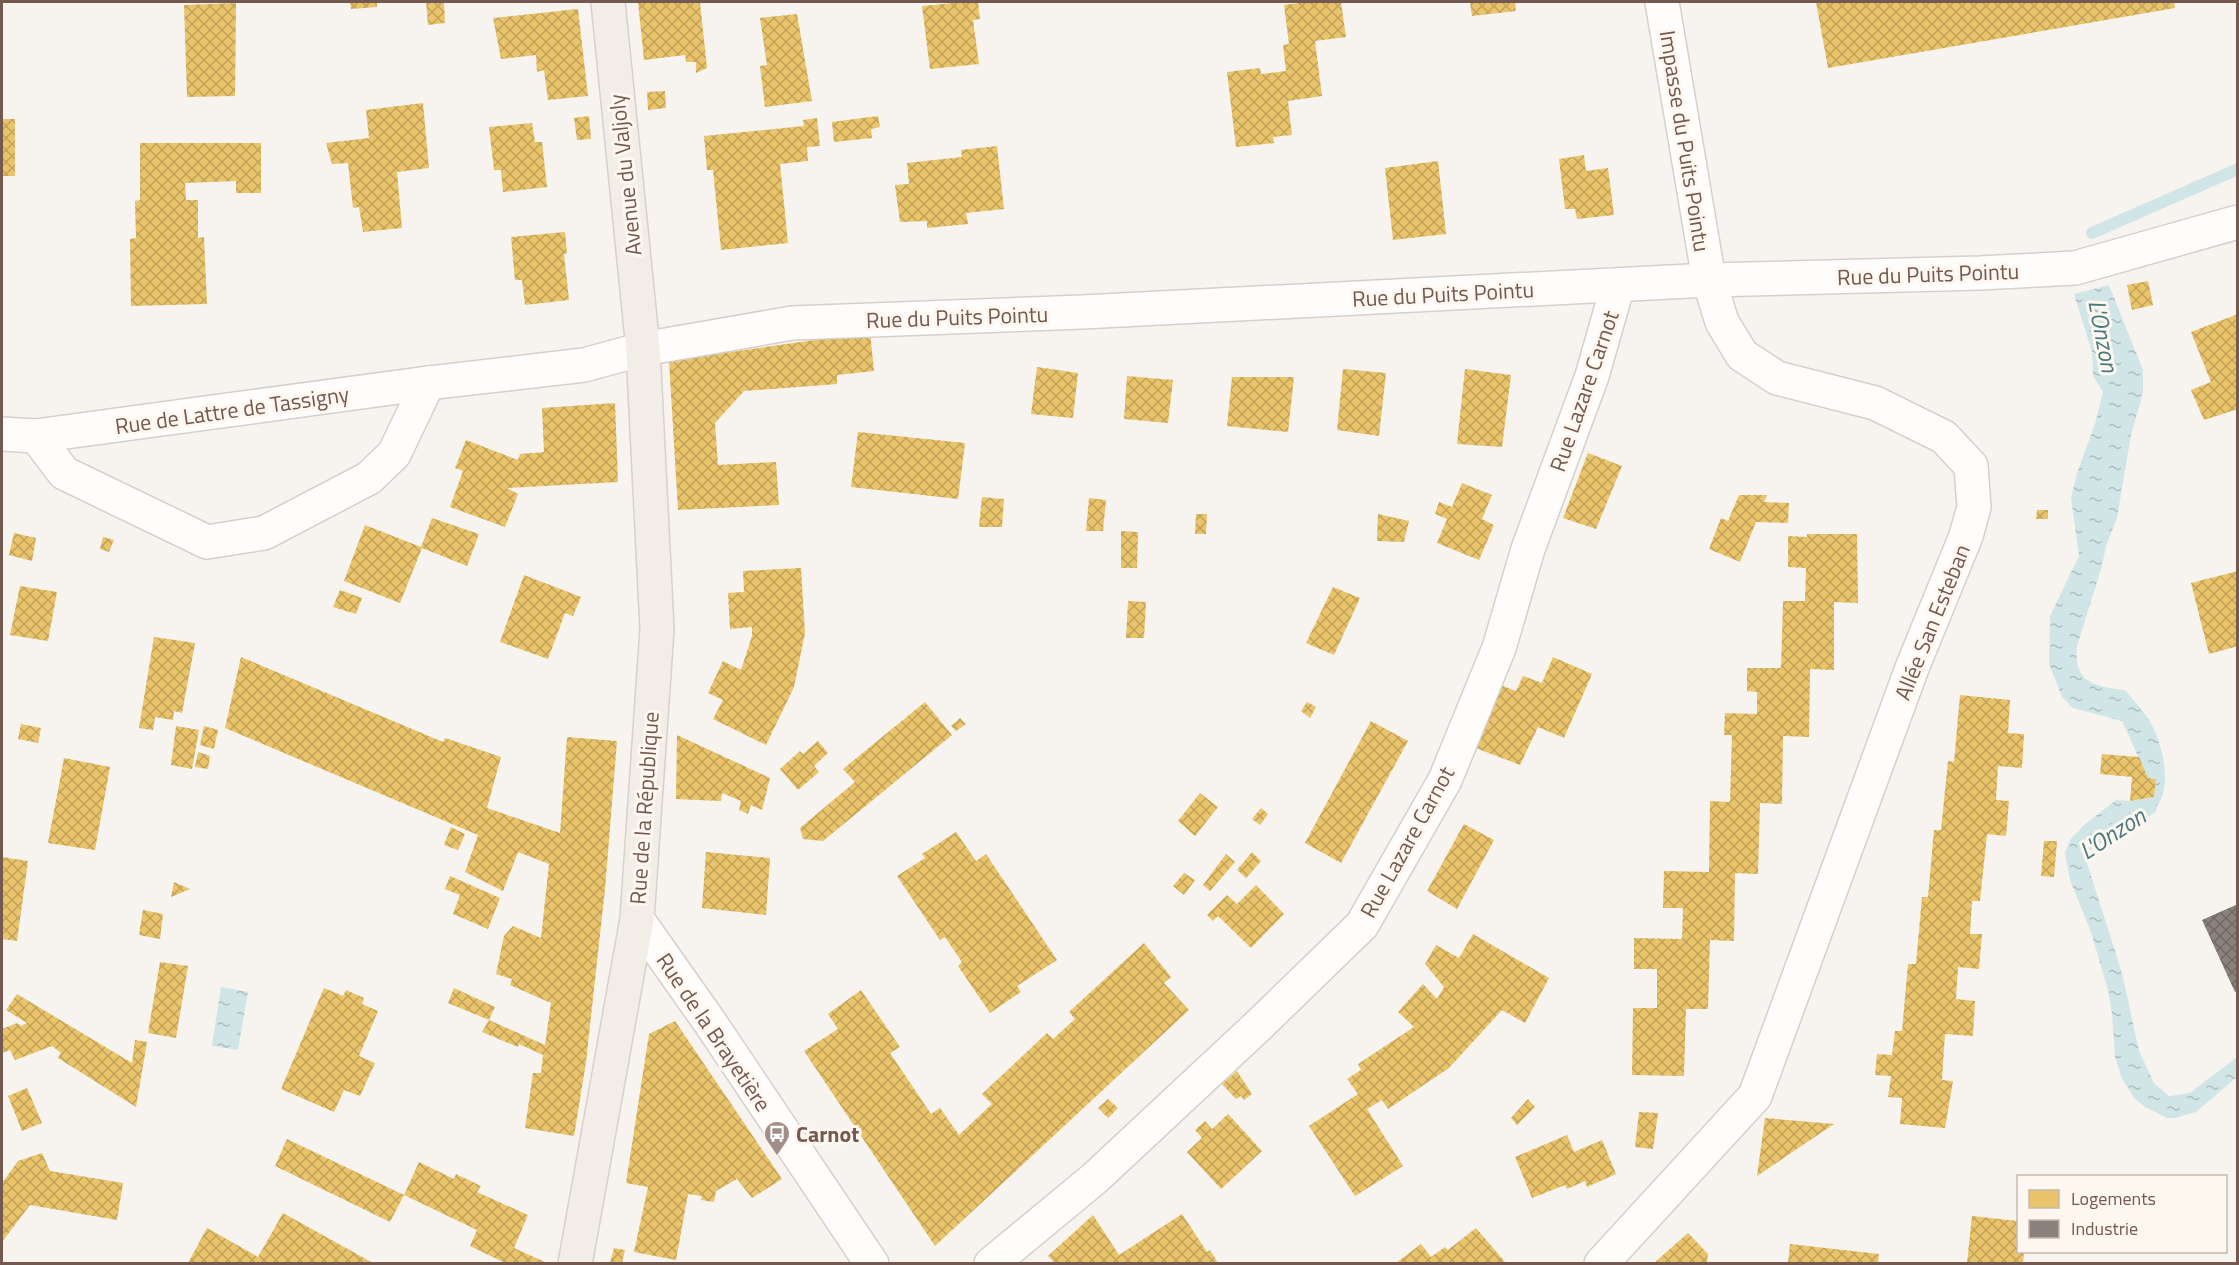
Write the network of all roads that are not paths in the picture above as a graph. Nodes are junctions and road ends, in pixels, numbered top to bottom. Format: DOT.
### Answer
graph roads {
  1 [pos="608,2"];
  2 [pos="1662,2"];
  3 [pos="2238,222"];
  4 [pos="1708,280"];
  5 [pos="1618,285"];
  6 [pos="643,349"];
  7 [pos="428,383"];
  8 [pos="2,434"];
  9 [pos="36,436"];
  10 [pos="637,919"];
  11 [pos="575,1263"];
  12 [pos="872,1263"];
  13 [pos="991,1263"];
  14 [pos="1601,1263"];
  1 -- 6 [label="main road, Avenue du Valjoly"];
  2 -- 4 [label="street, Impasse du Puits Pointu"];
  3 -- 4 [label="street, Rue du Puits Pointu"];
  4 -- 5 [label="street, Rue du Puits Pointu"];
  4 -- 14 [label="street, Allée San Esteban"];
  5 -- 6 [label="street, Rue du Puits Pointu"];
  5 -- 13 [label="street, Rue Lazare Carnot"];
  6 -- 7 [label="street, Rue de Lattre de Tassigny"];
  6 -- 10 [label="main road, Rue de la République"];
  7 -- 9 [label="street, Rue de Lattre de Tassigny"];
  7 -- 9 [label="street"];
  8 -- 9 [label="street, Rue de Lattre de Tassigny"];
  10 -- 11 [label="main road, Rue de la République"];
  10 -- 12 [label="street, Rue de la Brayetière"];
}
